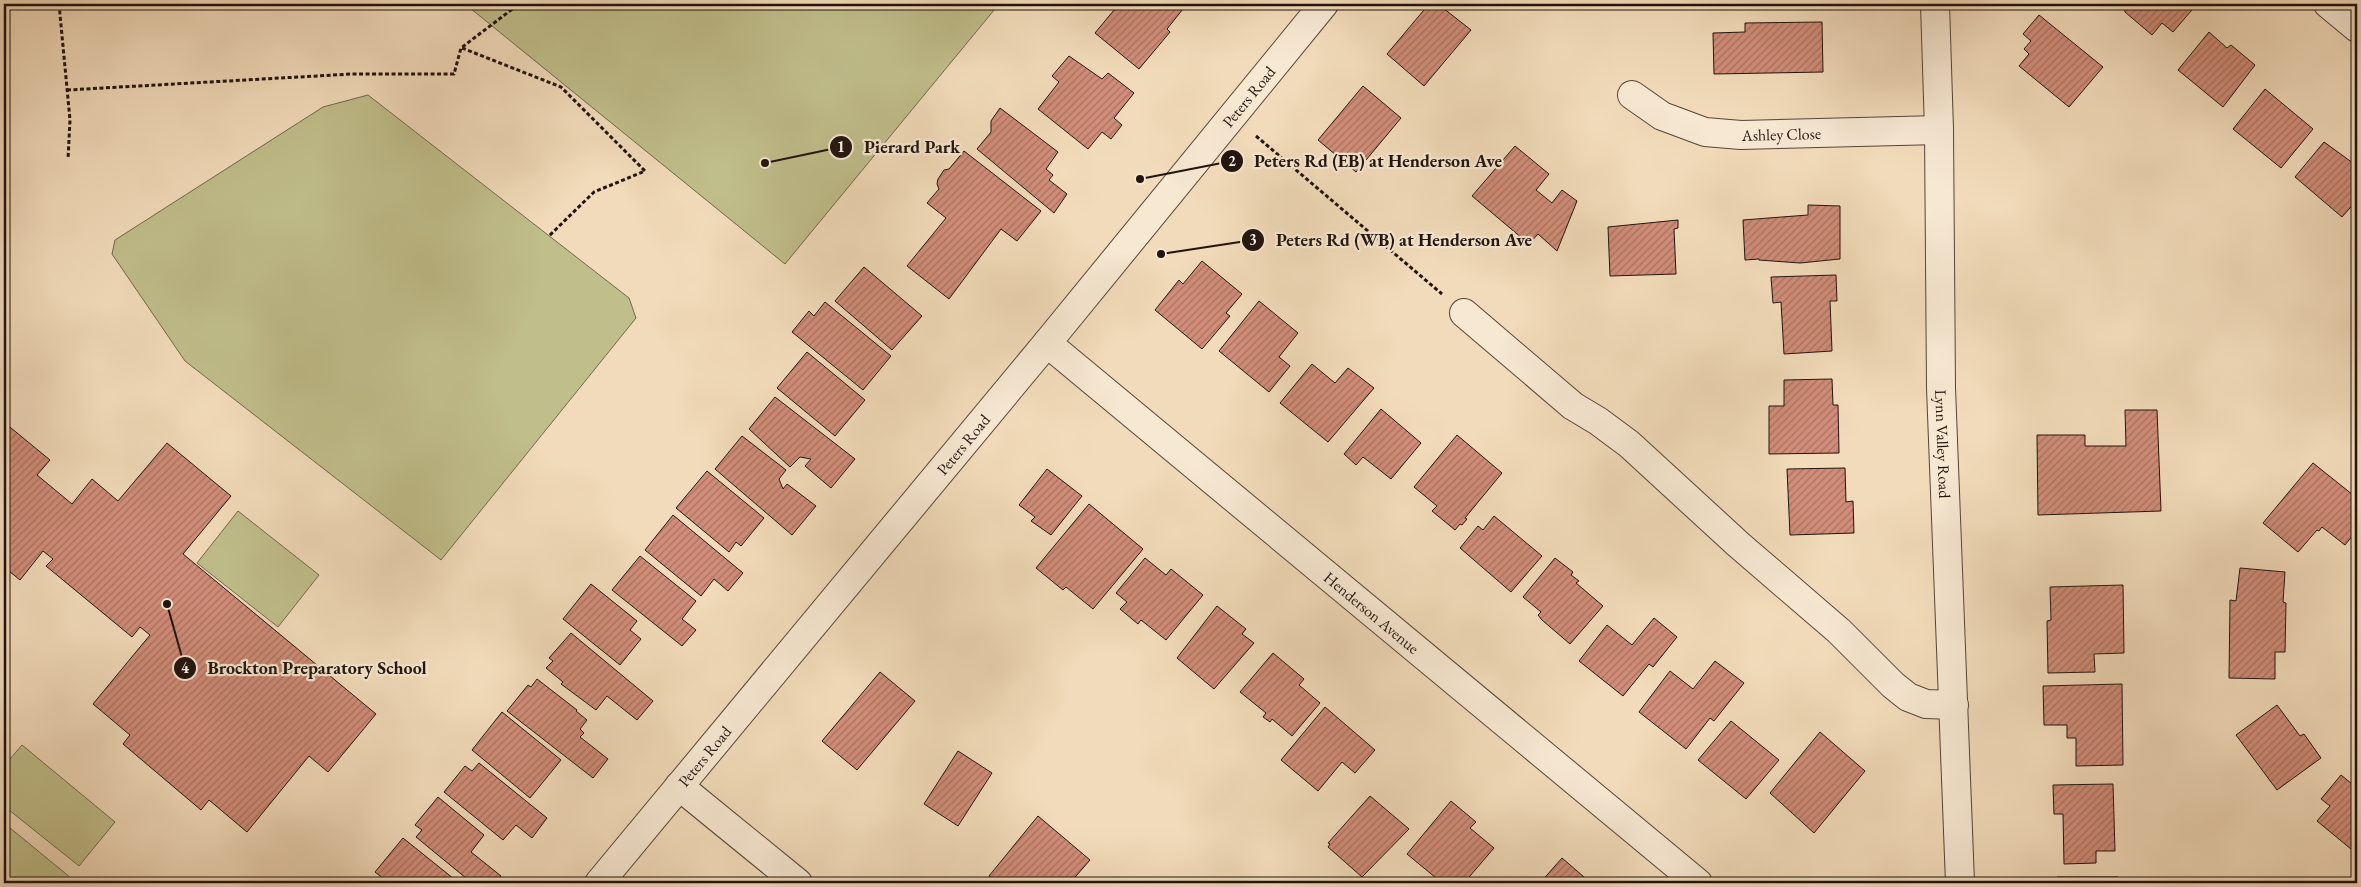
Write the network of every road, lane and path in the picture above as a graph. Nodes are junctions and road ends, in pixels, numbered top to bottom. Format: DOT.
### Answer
graph roads {
  1 [pos="59,4"];
  2 [pos="519,4"];
  3 [pos="1324,4"];
  4 [pos="1935,4"];
  5 [pos="2328,4"];
  6 [pos="2357,28"];
  7 [pos="461,48"];
  8 [pos="67,90"];
  9 [pos="1632,95"];
  10 [pos="1233,116"];
  11 [pos="1939,130"];
  12 [pos="68,159"];
  13 [pos="549,236"];
  14 [pos="1464,313"];
  15 [pos="1047,343"];
  16 [pos="1954,705"];
  17 [pos="679,786"];
  18 [pos="599,883"];
  19 [pos="798,883"];
  20 [pos="1698,883"];
  21 [pos="1960,883"];
  1 -- 8 [label="path"];
  2 -- 7 [label="path"];
  3 -- 10 [label="street, Peters Road"];
  4 -- 11 [label="street, Lynn Valley Road"];
  5 -- 6 [label="street"];
  7 -- 8 [label="path"];
  7 -- 13 [label="path"];
  8 -- 12 [label="path"];
  9 -- 11 [label="street, Ashley Close"];
  10 -- 14 [label="path"];
  10 -- 15 [label="street, Peters Road"];
  11 -- 16 [label="street, Lynn Valley Road"];
  14 -- 16 [label="street"];
  15 -- 17 [label="street, Peters Road"];
  15 -- 20 [label="street, Henderson Avenue"];
  16 -- 21 [label="street, Lynn Valley Road"];
  17 -- 18 [label="street, Peters Road"];
  17 -- 19 [label="street"];
}
